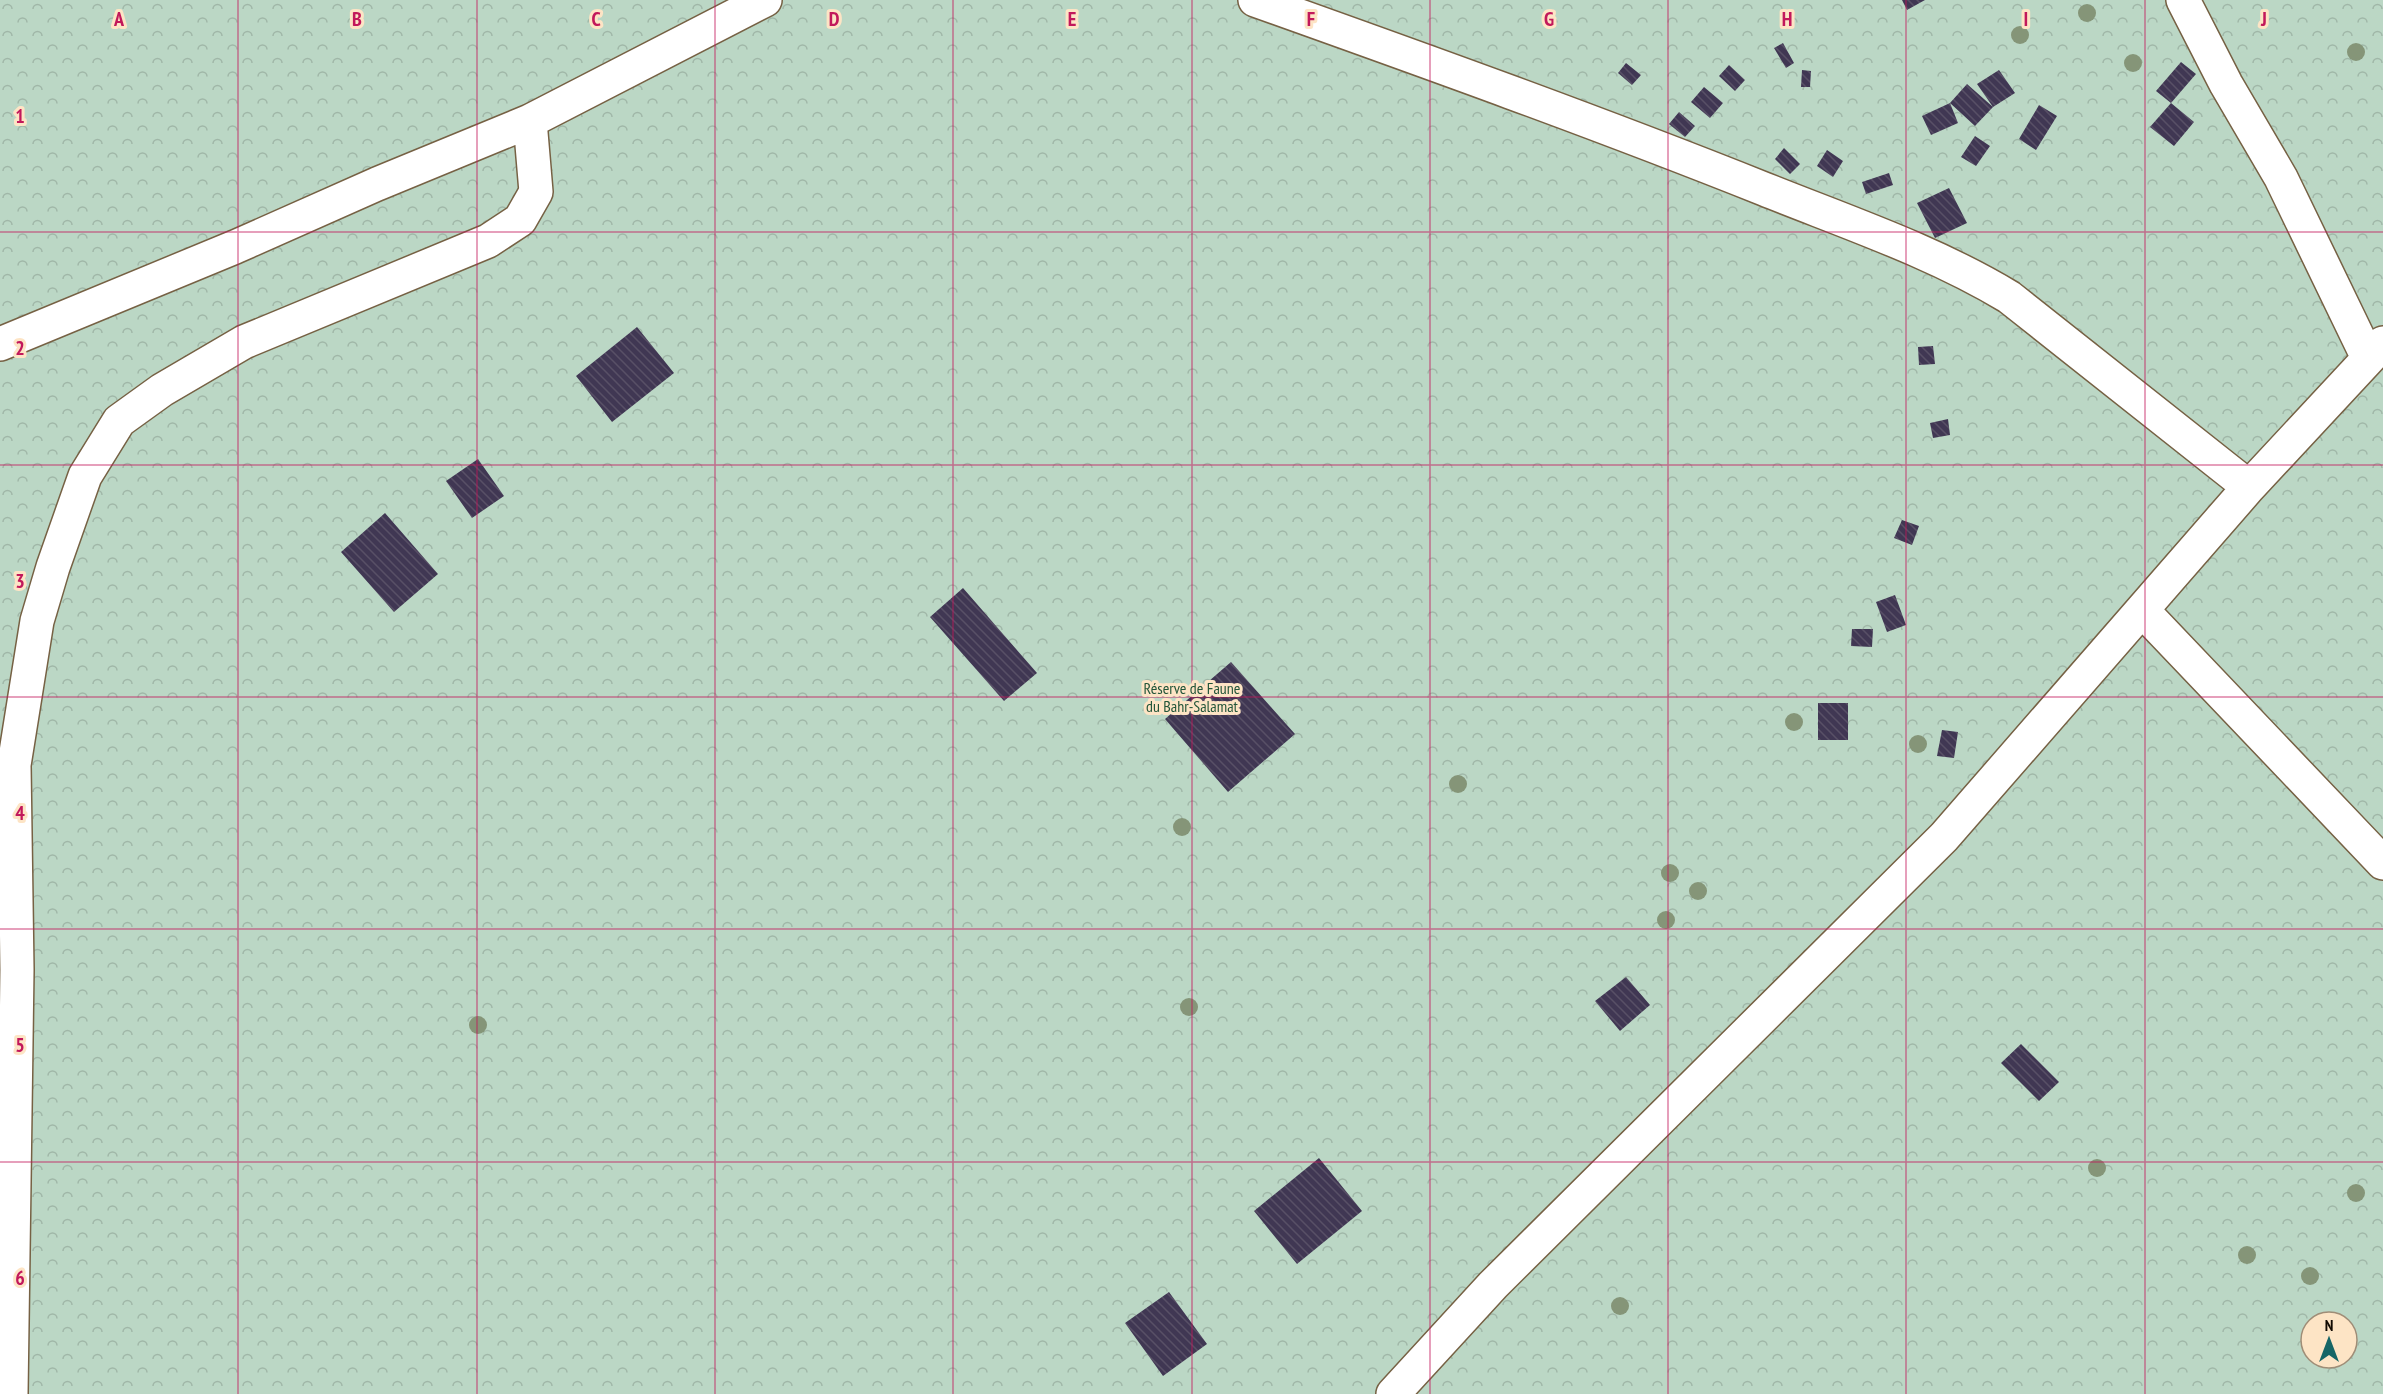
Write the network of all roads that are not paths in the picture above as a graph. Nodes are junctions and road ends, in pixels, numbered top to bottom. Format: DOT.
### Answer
graph roads {
  1 [pos="765,0"];
  2 [pos="1255,0"];
  3 [pos="2183,0"];
  4 [pos="530,121"];
  5 [pos="0,344"];
  6 [pos="2376,351"];
  7 [pos="2249,487"];
  8 [pos="2142,610"];
  9 [pos="2383,863"];
  10 [pos="11,1394"];
  11 [pos="1393,1394"];
  1 -- 4 [label="street"];
  2 -- 7 [label="street"];
  3 -- 6 [label="street"];
  4 -- 5 [label="street"];
  4 -- 10 [label="street"];
  6 -- 7 [label="street"];
  7 -- 8 [label="street"];
  8 -- 9 [label="street"];
  8 -- 11 [label="street"];
}
